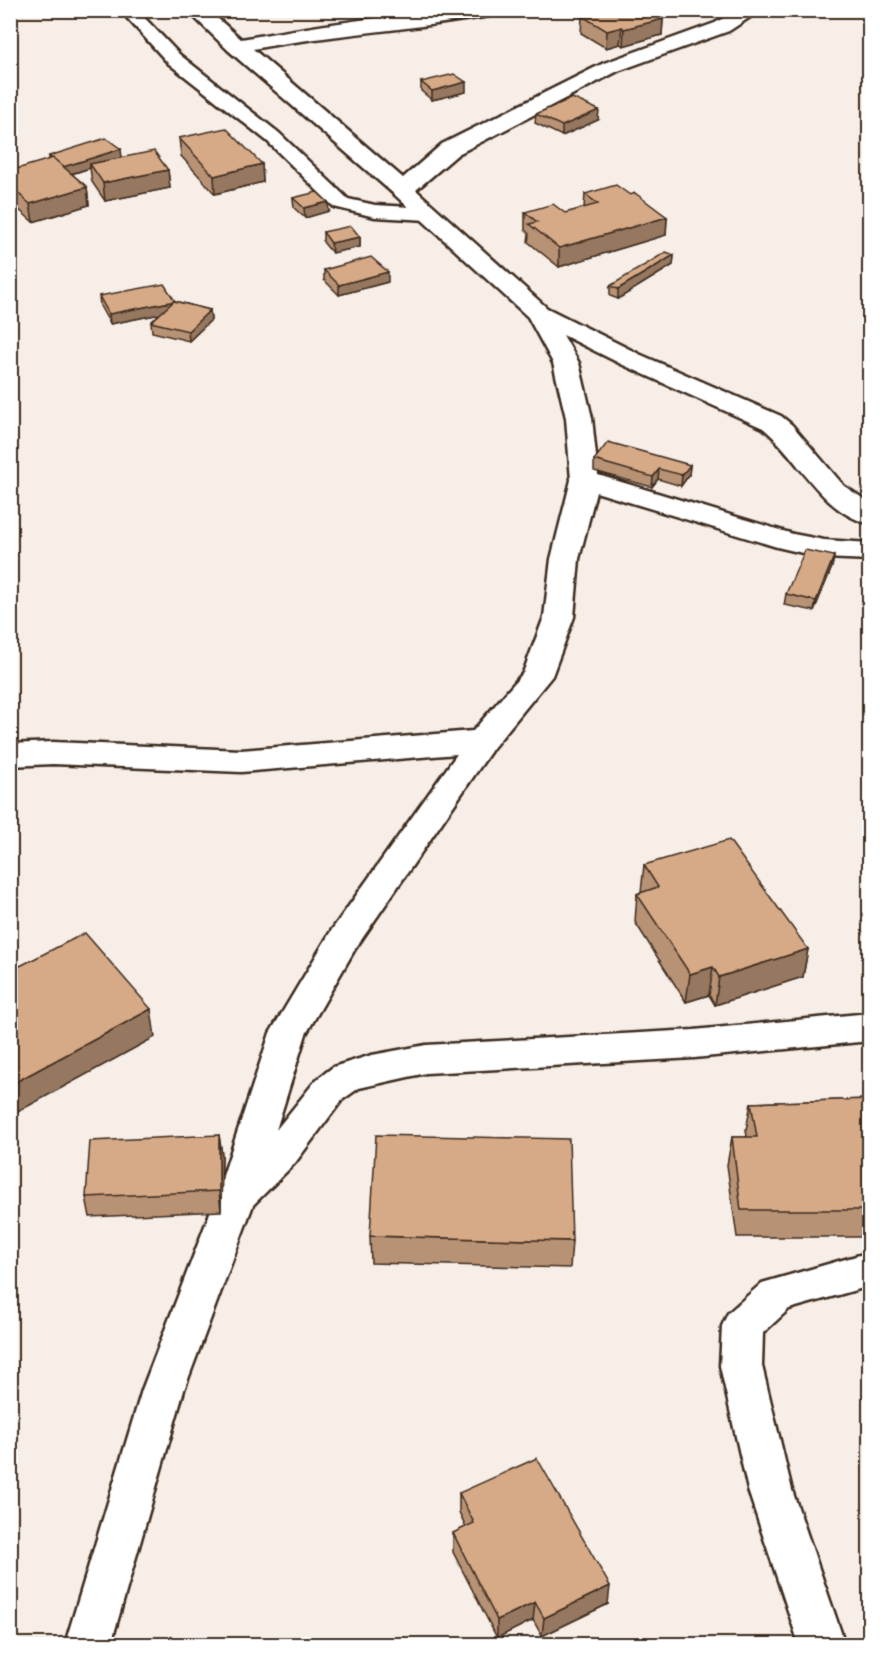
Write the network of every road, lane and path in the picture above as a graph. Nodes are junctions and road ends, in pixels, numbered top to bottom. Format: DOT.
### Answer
graph roads {
  1 [pos="128,10"];
  2 [pos="195,10"];
  3 [pos="489,10"];
  4 [pos="752,10"];
  5 [pos="236,45"];
  6 [pos="403,190"];
  7 [pos="428,214"];
  8 [pos="538,313"];
  9 [pos="585,480"];
  10 [pos="870,516"];
  11 [pos="870,552"];
  12 [pos="482,741"];
  13 [pos="10,754"];
  14 [pos="870,1027"];
  15 [pos="236,1197"];
  16 [pos="870,1269"];
  17 [pos="88,1644"];
  18 [pos="822,1644"];
  1 -- 7 [label="lane"];
  2 -- 5 [label="street"];
  3 -- 5 [label="street"];
  4 -- 6 [label="street"];
  5 -- 6 [label="street"];
  6 -- 7 [label="street"];
  7 -- 8 [label="street"];
  8 -- 9 [label="street"];
  8 -- 10 [label="street"];
  9 -- 11 [label="street"];
  9 -- 12 [label="street"];
  12 -- 13 [label="street"];
  12 -- 15 [label="street"];
  14 -- 15 [label="street"];
  15 -- 17 [label="street"];
  16 -- 18 [label="street"];
}
